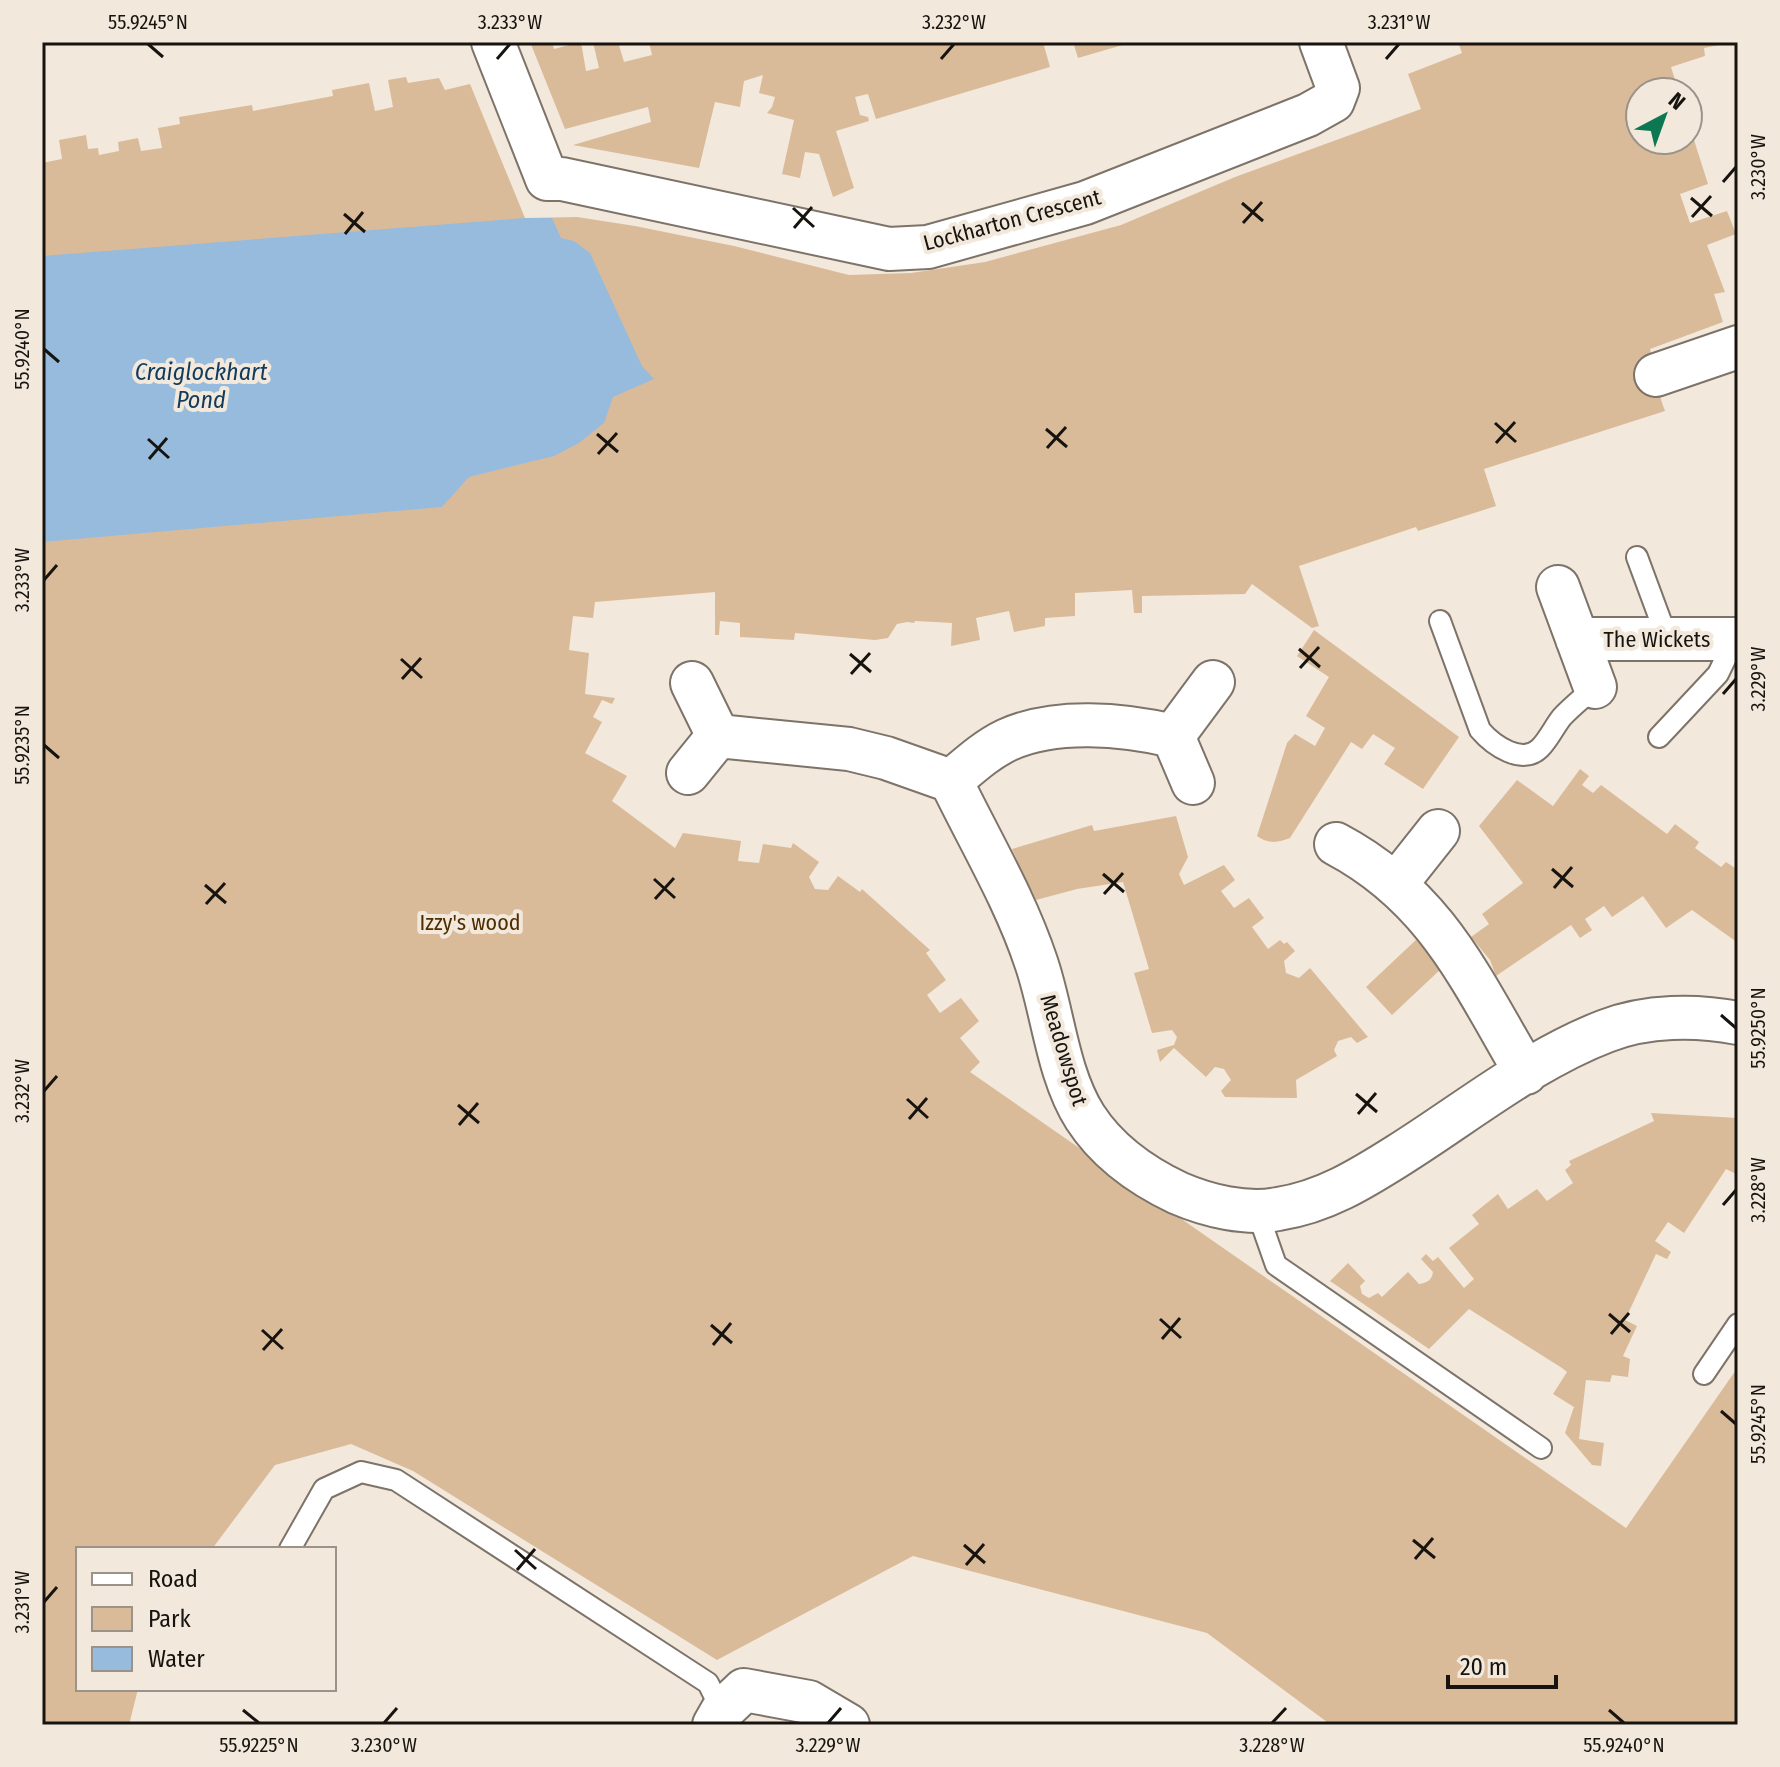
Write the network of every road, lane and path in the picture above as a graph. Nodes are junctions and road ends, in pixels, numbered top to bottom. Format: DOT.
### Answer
graph roads {
  1 [pos="493,42"];
  2 [pos="1325,53"];
  3 [pos="1738,347"];
  4 [pos="1656,375"];
  5 [pos="1637,557"];
  6 [pos="1558,587"];
  7 [pos="1440,621"];
  8 [pos="1667,638"];
  9 [pos="1577,639"];
  10 [pos="1736,639"];
  11 [pos="1213,682"];
  12 [pos="692,683"];
  13 [pos="1595,687"];
  14 [pos="718,736"];
  15 [pos="1173,736"];
  16 [pos="1659,737"];
  17 [pos="688,773"];
  18 [pos="951,781"];
  19 [pos="1193,783"];
  20 [pos="1438,831"];
  21 [pos="1336,844"];
  22 [pos="1396,884"];
  23 [pos="1738,1023"];
  24 [pos="1526,1073"];
  25 [pos="1257,1211"];
  26 [pos="1738,1324"];
  27 [pos="1704,1374"];
  28 [pos="1541,1448"];
  29 [pos="291,1547"];
  30 [pos="718,1718"];
  31 [pos="848,1725"];
  1 -- 2 [label="street, Lockharton Crescent"];
  3 -- 4 [label="street"];
  5 -- 8 [label="lane"];
  6 -- 9 [label="street, The Wickets"];
  7 -- 13 [label="lane"];
  8 -- 9 [label="street, The Wickets"];
  8 -- 10 [label="street, The Wickets"];
  9 -- 13 [label="street, The Wickets"];
  10 -- 16 [label="lane"];
  11 -- 15 [label="street"];
  12 -- 14 [label="street"];
  14 -- 17 [label="street"];
  14 -- 18 [label="street"];
  15 -- 18 [label="street"];
  15 -- 19 [label="street"];
  18 -- 25 [label="street, Meadowspot"];
  20 -- 22 [label="street"];
  21 -- 22 [label="street"];
  22 -- 24 [label="street"];
  23 -- 24 [label="street, Meadowspot"];
  24 -- 25 [label="street, Meadowspot"];
  25 -- 28 [label="lane"];
  26 -- 27 [label="lane"];
  29 -- 30 [label="lane"];
  30 -- 31 [label="street"];
}
